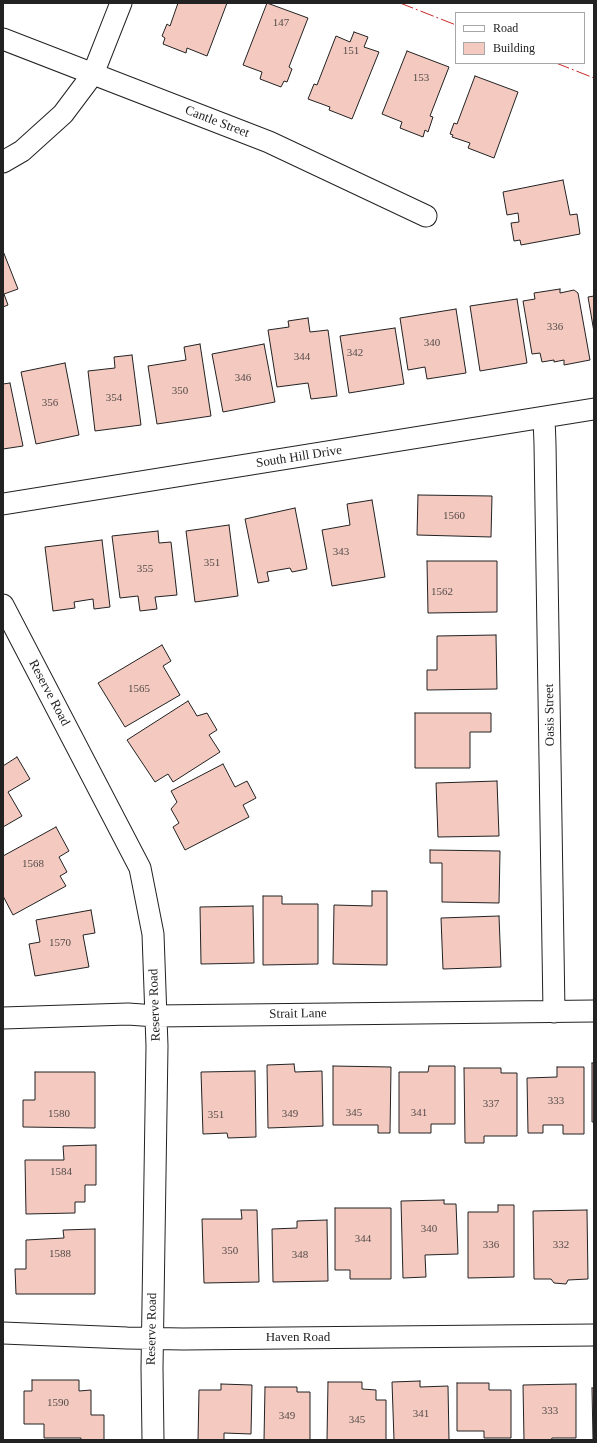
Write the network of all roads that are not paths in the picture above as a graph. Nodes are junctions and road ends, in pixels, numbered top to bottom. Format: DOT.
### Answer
graph roads {
  1 [pos="121,3"];
  2 [pos="3,38"];
  3 [pos="93,74"];
  4 [pos="3,162"];
  5 [pos="426,216"];
  6 [pos="594,409"];
  7 [pos="544,418"];
  8 [pos="3,504"];
  9 [pos="3,605"];
  10 [pos="594,1011"];
  11 [pos="554,1012"];
  12 [pos="156,1016"];
  13 [pos="3,1018"];
  14 [pos="3,1333"];
  15 [pos="594,1335"];
  16 [pos="152,1338"];
  17 [pos="153,1440"];
  1 -- 3 [label="street"];
  2 -- 3 [label="street, Cantle Street"];
  3 -- 4 [label="street"];
  3 -- 5 [label="street, Cantle Street"];
  6 -- 7 [label="street, South Hill Drive"];
  7 -- 8 [label="street, South Hill Drive"];
  7 -- 11 [label="street, Oasis Street"];
  9 -- 12 [label="street, Reserve Road"];
  10 -- 11 [label="street, Strait Lane"];
  11 -- 12 [label="street, Strait Lane"];
  12 -- 13 [label="street, Strait Lane"];
  12 -- 16 [label="street, Reserve Road"];
  14 -- 16 [label="street, Haven Road"];
  15 -- 16 [label="street, Haven Road"];
  16 -- 17 [label="street, Reserve Road"];
}
